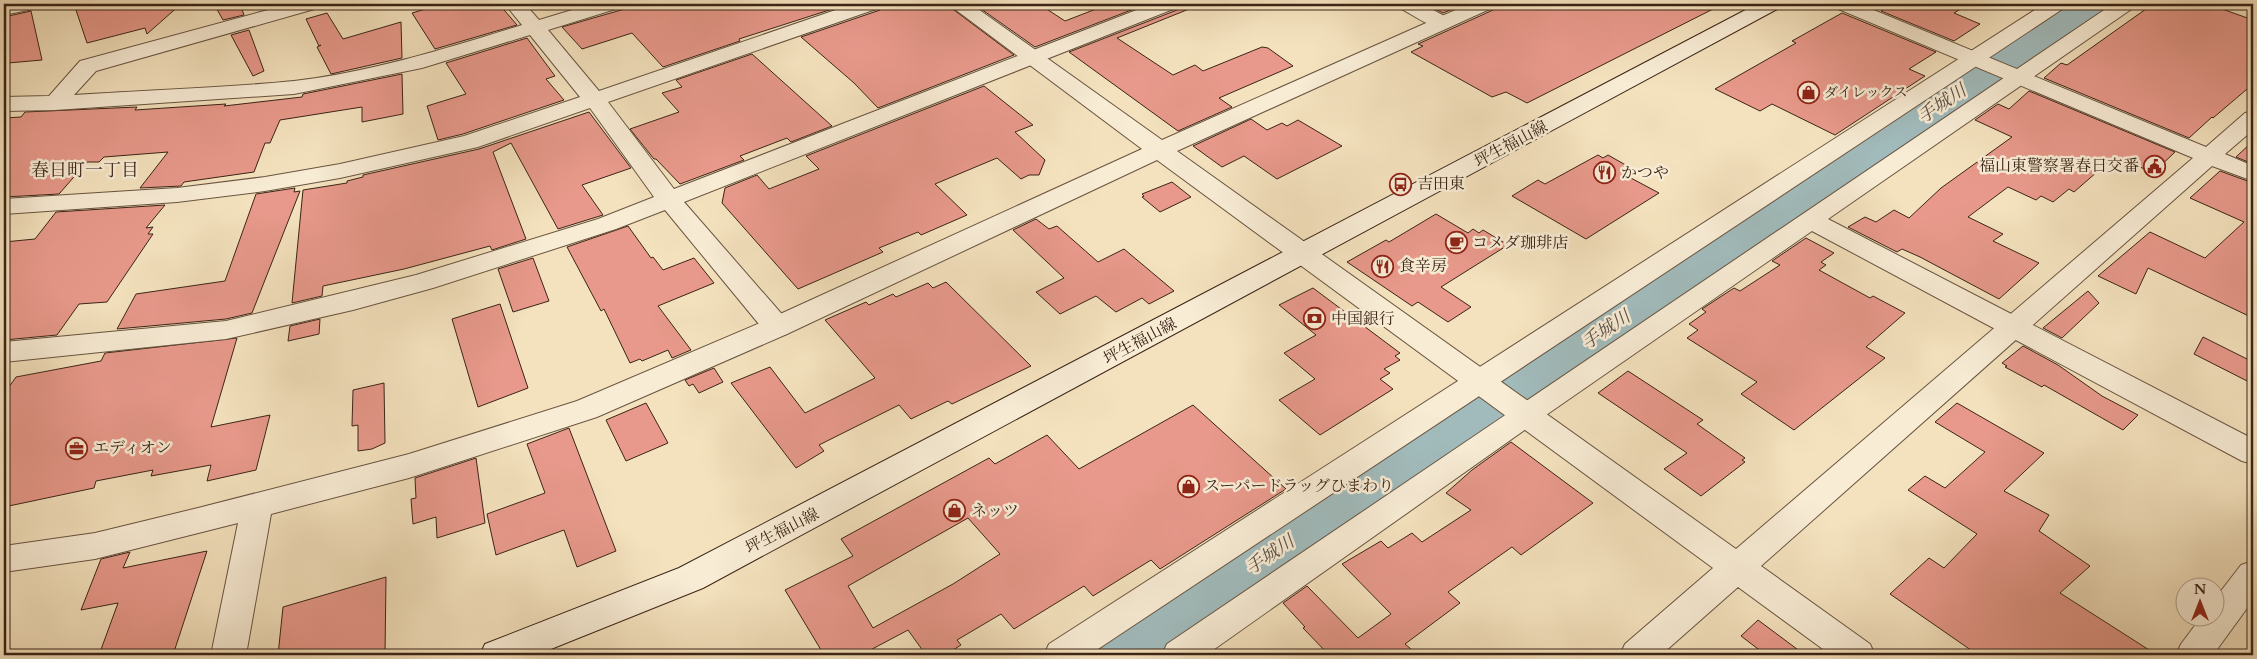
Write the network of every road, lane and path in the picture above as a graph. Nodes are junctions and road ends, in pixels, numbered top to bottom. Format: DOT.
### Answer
graph roads {
  1 [pos="30,4"];
  2 [pos="311,4"];
  3 [pos="515,4"];
  4 [pos="612,4"];
  5 [pos="872,4"];
  6 [pos="958,4"];
  7 [pos="1169,4"];
  8 [pos="1407,4"];
  9 [pos="1485,4"];
  10 [pos="1772,4"];
  11 [pos="1843,4"];
  12 [pos="2057,4"];
  13 [pos="2126,4"];
  14 [pos="4,9"];
  15 [pos="1443,23"];
  16 [pos="535,27"];
  17 [pos="1031,56"];
  18 [pos="1974,60"];
  19 [pos="2013,76"];
  20 [pos="594,99"];
  21 [pos="55,103"];
  22 [pos="4,104"];
  23 [pos="2253,118"];
  24 [pos="1159,150"];
  25 [pos="2209,156"];
  26 [pos="2253,174"];
  27 [pos="669,200"];
  28 [pos="4,207"];
  29 [pos="1810,220"];
  30 [pos="1302,255"];
  31 [pos="777,327"];
  32 [pos="2012,327"];
  33 [pos="4,352"];
  34 [pos="1485,383"];
  35 [pos="1522,410"];
  36 [pos="2253,454"];
  37 [pos="258,506"];
  38 [pos="4,560"];
  39 [pos="1735,568"];
  40 [pos="2253,575"];
  41 [pos="229,655"];
  42 [pos="497,655"];
  43 [pos="1061,655"];
  44 [pos="1179,655"];
  45 [pos="1637,655"];
  46 [pos="1858,655"];
  47 [pos="2193,655"];
  1 -- 14 [label="street"];
  2 -- 21 [label="street"];
  3 -- 16 [label="street"];
  4 -- 16 [label="street"];
  5 -- 20 [label="street"];
  6 -- 17 [label="street"];
  7 -- 17 [label="street"];
  8 -- 15 [label="street"];
  9 -- 15 [label="street"];
  10 -- 30 [label="street, 坪生福山線"];
  11 -- 18 [label="street"];
  12 -- 18 [label="street"];
  13 -- 19 [label="street"];
  15 -- 24 [label="street"];
  16 -- 20 [label="street"];
  16 -- 21 [label="street"];
  17 -- 24 [label="street"];
  17 -- 27 [label="street"];
  18 -- 19 [label="street"];
  18 -- 34 [label="street"];
  19 -- 25 [label="street"];
  19 -- 29 [label="street"];
  20 -- 27 [label="street"];
  20 -- 28 [label="street"];
  21 -- 22 [label="street"];
  23 -- 25 [label="street"];
  24 -- 30 [label="street"];
  24 -- 31 [label="street"];
  25 -- 26 [label="street"];
  25 -- 32 [label="street"];
  27 -- 31 [label="street"];
  27 -- 33 [label="street"];
  29 -- 32 [label="street"];
  29 -- 35 [label="street"];
  30 -- 34 [label="street"];
  30 -- 42 [label="street, 坪生福山線"];
  31 -- 37 [label="street"];
  32 -- 36 [label="street"];
  32 -- 39 [label="street"];
  34 -- 35 [label="street"];
  34 -- 43 [label="street"];
  35 -- 39 [label="street"];
  35 -- 44 [label="street"];
  37 -- 38 [label="street"];
  37 -- 41 [label="street"];
  39 -- 45 [label="street"];
  39 -- 46 [label="street"];
  40 -- 47 [label="street"];
}
